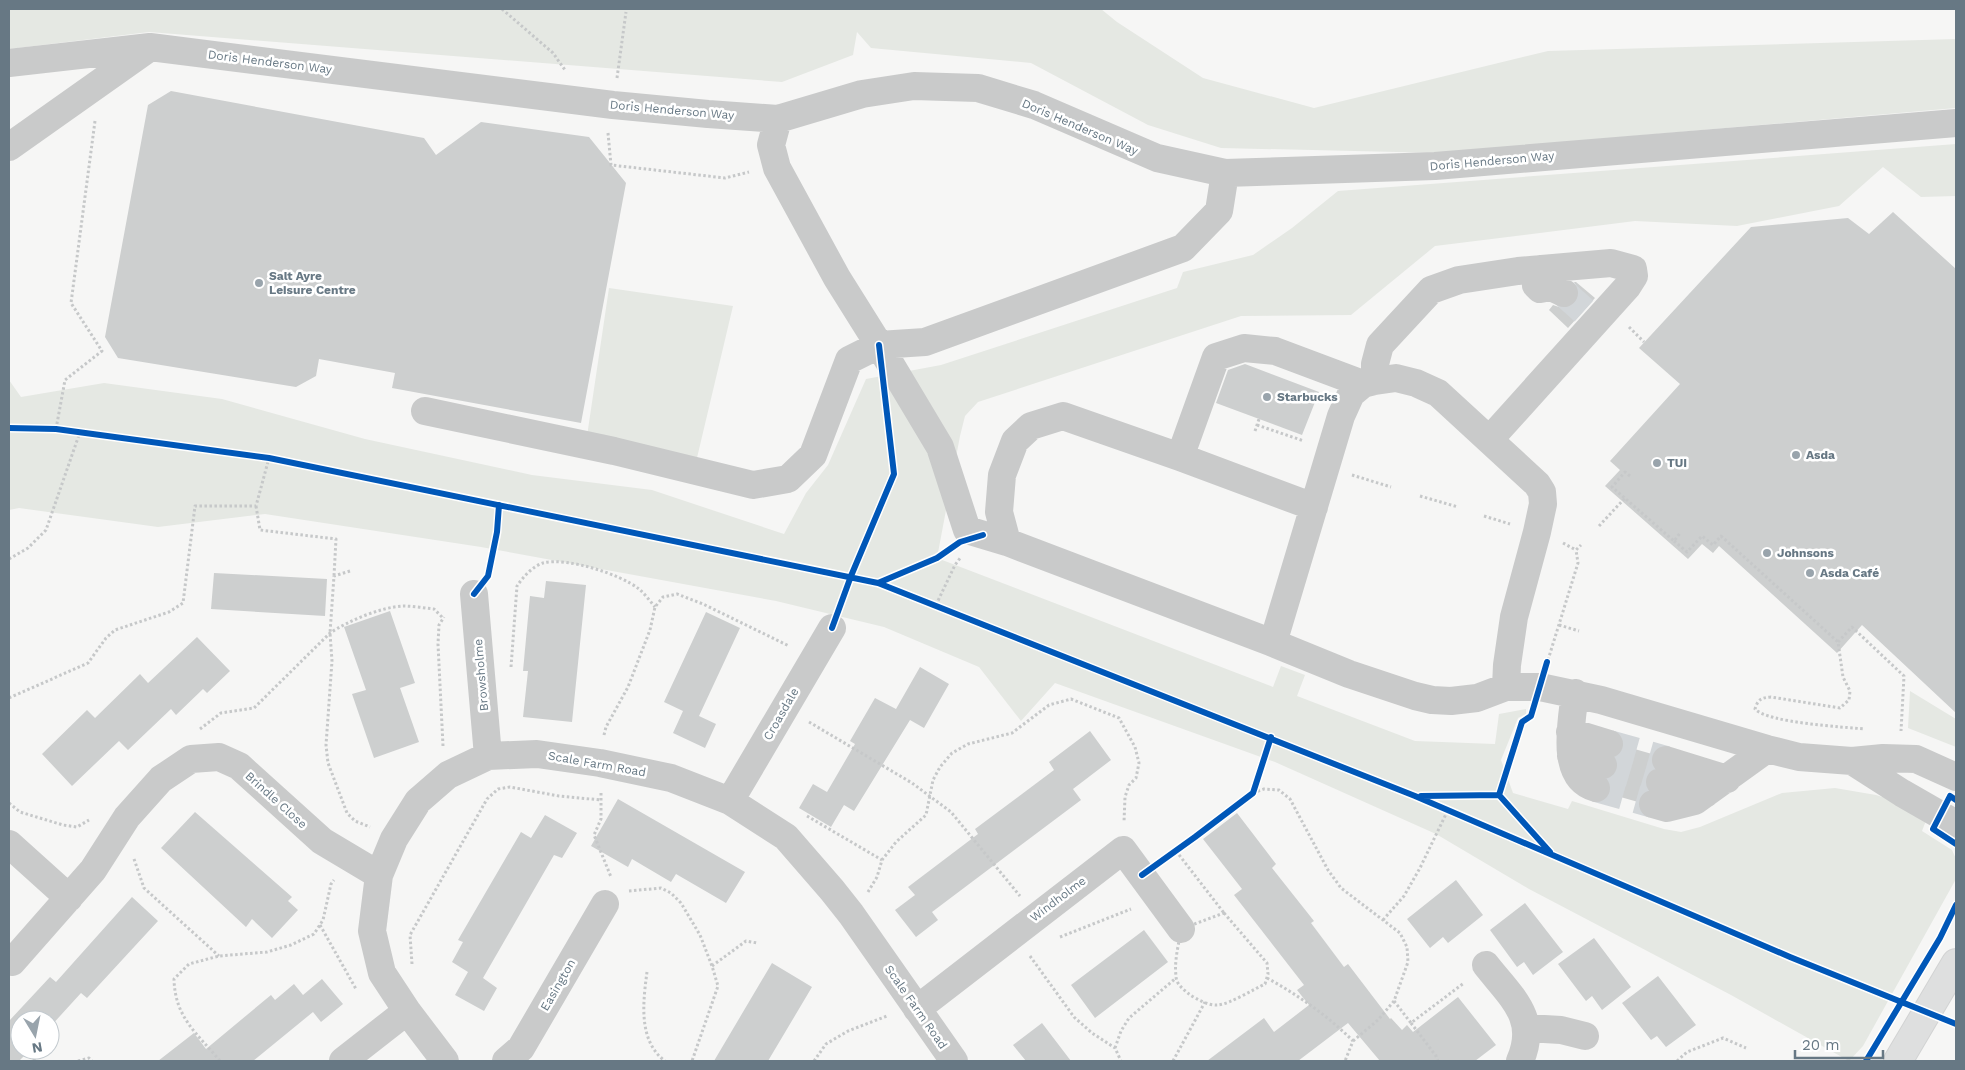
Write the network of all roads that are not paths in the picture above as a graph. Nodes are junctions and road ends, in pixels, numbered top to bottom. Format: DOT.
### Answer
graph roads {
  1 [pos="150,47"];
  2 [pos="9,63"];
  3 [pos="778,119"];
  4 [pos="1956,123"];
  5 [pos="9,147"];
  6 [pos="1225,173"];
  7 [pos="879,345"];
  8 [pos="1369,382"];
  9 [pos="425,411"];
  10 [pos="1490,439"];
  11 [pos="1180,457"];
  12 [pos="1314,507"];
  13 [pos="1007,542"];
  14 [pos="474,594"];
  15 [pos="832,628"];
  16 [pos="1274,643"];
  17 [pos="1506,688"];
  18 [pos="1575,693"];
  19 [pos="1570,744"];
  20 [pos="1767,750"];
  21 [pos="488,756"];
  22 [pos="1852,761"];
  23 [pos="1956,777"];
  24 [pos="1727,778"];
  25 [pos="730,801"];
  26 [pos="1956,824"];
  27 [pos="9,844"];
  28 [pos="379,875"];
  29 [pos="69,898"];
  30 [pos="609,899"];
  31 [pos="1181,929"];
  32 [pos="12,962"];
  33 [pos="1956,963"];
  34 [pos="1486,965"];
  35 [pos="917,1009"];
  36 [pos="407,1011"];
  37 [pos="1527,1028"];
  38 [pos="1585,1036"];
  39 [pos="343,1061"];
  40 [pos="445,1061"];
  41 [pos="506,1061"];
  42 [pos="954,1061"];
  43 [pos="1520,1061"];
  44 [pos="1898,1061"];
  1 -- 2 [label="street, Doris Henderson Way"];
  1 -- 3 [label="street, Doris Henderson Way"];
  1 -- 5 [label="street"];
  3 -- 6 [label="street, Doris Henderson Way"];
  3 -- 7 [label="street"];
  4 -- 6 [label="street, Doris Henderson Way"];
  6 -- 7 [label="street"];
  7 -- 9 [label="street"];
  7 -- 13 [label="street"];
  8 -- 10 [label="street"];
  8 -- 10 [label="street"];
  8 -- 11 [label="street"];
  8 -- 12 [label="street"];
  10 -- 17 [label="street"];
  11 -- 12 [label="street"];
  11 -- 13 [label="street"];
  12 -- 16 [label="street"];
  13 -- 16 [label="street"];
  14 -- 21 [label="street, Browsholme"];
  15 -- 25 [label="street, Croasdale"];
  16 -- 17 [label="street"];
  17 -- 18 [label="street"];
  18 -- 19 [label="street"];
  18 -- 20 [label="street"];
  19 -- 19 [label="street"];
  20 -- 22 [label="street"];
  20 -- 24 [label="street"];
  21 -- 25 [label="street, Scale Farm Road"];
  21 -- 28 [label="street, Scale Farm Road"];
  22 -- 23 [label="street"];
  22 -- 26 [label="street"];
  24 -- 24 [label="street"];
  25 -- 35 [label="street, Scale Farm Road"];
  27 -- 29 [label="street"];
  28 -- 29 [label="street, Brindle Close"];
  28 -- 36 [label="street, Scale Farm Road"];
  29 -- 32 [label="street, Brindle Close"];
  30 -- 41 [label="street, Easington"];
  31 -- 35 [label="street, Windholme"];
  33 -- 44 [label="main road"];
  34 -- 37 [label="street"];
  35 -- 42 [label="street, Scale Farm Road"];
  36 -- 39 [label="street"];
  36 -- 40 [label="street, Scale Farm Road"];
  37 -- 38 [label="street"];
  37 -- 43 [label="street"];
}
